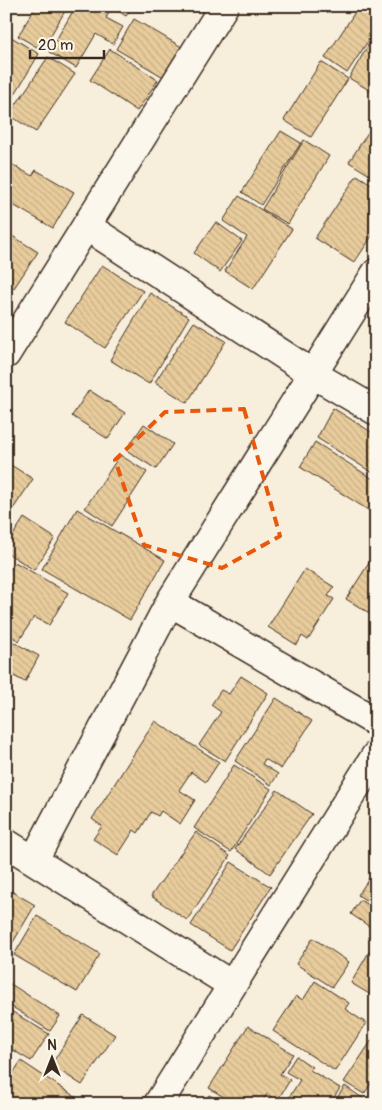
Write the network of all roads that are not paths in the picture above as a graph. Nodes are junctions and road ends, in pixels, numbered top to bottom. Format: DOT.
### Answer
graph roads {
  1 [pos="224,6"];
  2 [pos="86,226"];
  3 [pos="376,273"];
  4 [pos="6,354"];
  5 [pos="313,374"];
  6 [pos="376,411"];
  7 [pos="170,602"];
  8 [pos="376,722"];
  9 [pos="376,755"];
  10 [pos="6,843"];
  11 [pos="34,860"];
  12 [pos="232,986"];
  13 [pos="158,1104"];
  1 -- 2 [label="street"];
  2 -- 4 [label="street"];
  2 -- 5 [label="street"];
  3 -- 5 [label="street"];
  5 -- 6 [label="street"];
  5 -- 7 [label="street"];
  7 -- 8 [label="street"];
  7 -- 11 [label="street"];
  9 -- 12 [label="street"];
  10 -- 11 [label="street"];
  11 -- 12 [label="street"];
  12 -- 13 [label="street"];
}
